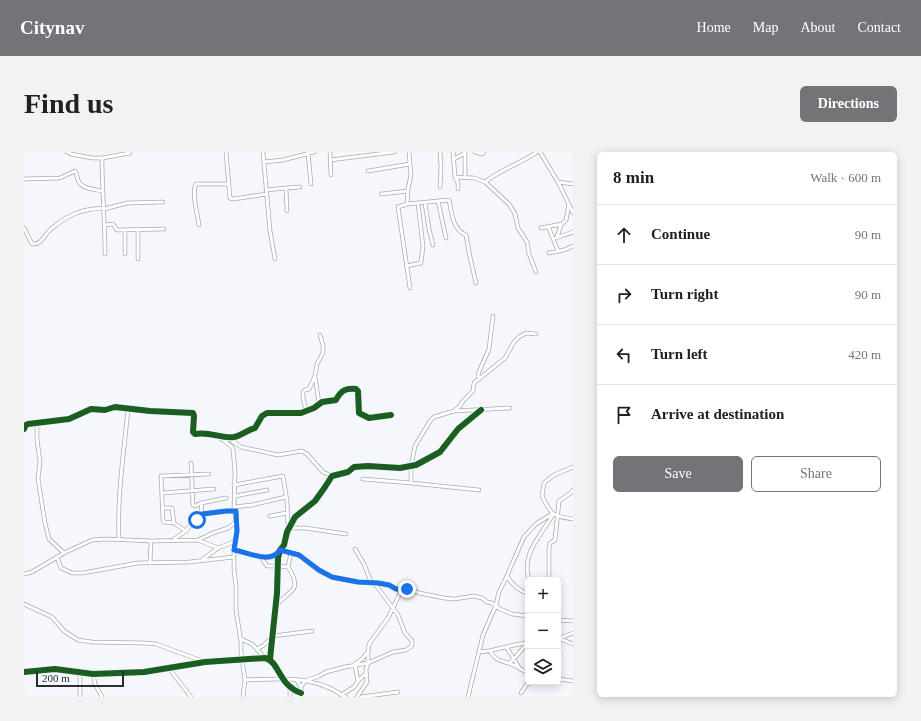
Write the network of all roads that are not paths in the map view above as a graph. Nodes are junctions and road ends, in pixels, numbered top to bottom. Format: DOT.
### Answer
graph roads {
  1 [pos="67,152"];
  2 [pos="226,152"];
  3 [pos="263,152"];
  4 [pos="314,152"];
  5 [pos="330,152"];
  6 [pos="357,152"];
  7 [pos="394,152"];
  8 [pos="409,152"];
  9 [pos="440,152"];
  10 [pos="453,152"];
  11 [pos="465,152"];
  12 [pos="475,152"];
  13 [pos="484,152"];
  14 [pos="537,152"];
  15 [pos="540,152"];
  16 [pos="130,153"];
  17 [pos="308,153"];
  18 [pos="358,157"];
  19 [pos="102,158"];
  20 [pos="454,159"];
  21 [pos="330,160"];
  22 [pos="264,162"];
  23 [pos="410,164"];
  24 [pos="368,171"];
  25 [pos="331,175"];
  26 [pos="455,177"];
  27 [pos="465,177"];
  28 [pos="24,179"];
  29 [pos="485,182"];
  30 [pos="558,182"];
  31 [pos="228,184"];
  32 [pos="311,184"];
  33 [pos="573,184"];
  34 [pos="300,187"];
  35 [pos="440,187"];
  36 [pos="286,188"];
  37 [pos="458,189"];
  38 [pos="266,190"];
  39 [pos="102,191"];
  40 [pos="408,191"];
  41 [pos="267,194"];
  42 [pos="381,194"];
  43 [pos="438,201"];
  44 [pos="163,202"];
  45 [pos="418,203"];
  46 [pos="425,203"];
  47 [pos="569,203"];
  48 [pos="407,204"];
  49 [pos="104,208"];
  50 [pos="287,211"];
  51 [pos="573,213"];
  52 [pos="562,224"];
  53 [pos="105,225"];
  54 [pos="199,226"];
  55 [pos="548,226"];
  56 [pos="24,228"];
  57 [pos="541,228"];
  58 [pos="164,229"];
  59 [pos="125,230"];
  60 [pos="138,230"];
  61 [pos="573,232"];
  62 [pos="446,238"];
  63 [pos="555,238"];
  64 [pos="433,245"];
  65 [pos="573,246"];
  66 [pos="558,252"];
  67 [pos="549,253"];
  68 [pos="105,254"];
  69 [pos="125,254"];
  70 [pos="138,259"];
  71 [pos="275,259"];
  72 [pos="406,266"];
  73 [pos="536,272"];
  74 [pos="476,283"];
  75 [pos="410,288"];
  76 [pos="493,316"];
  77 [pos="536,334"];
  78 [pos="320,335"];
  79 [pos="315,376"];
  80 [pos="479,378"];
  81 [pos="319,403"];
  82 [pos="510,408"];
  83 [pos="128,409"];
  84 [pos="481,410"];
  85 [pos="306,411"];
  86 [pos="454,411"];
  87 [pos="391,415"];
  88 [pos="36,423"];
  89 [pos="24,429"];
  90 [pos="217,435"];
  91 [pos="228,438"];
  92 [pos="191,463"];
  93 [pos="411,466"];
  94 [pos="573,467"];
  95 [pos="209,474"];
  96 [pos="192,475"];
  97 [pos="332,476"];
  98 [pos="363,479"];
  99 [pos="411,482"];
  100 [pos="234,485"];
  101 [pos="214,489"];
  102 [pos="192,490"];
  103 [pos="267,490"];
  104 [pos="478,490"];
  105 [pos="573,491"];
  106 [pos="163,493"];
  107 [pos="235,496"];
  108 [pos="286,496"];
  109 [pos="226,498"];
  110 [pos="201,503"];
  111 [pos="234,507"];
  112 [pos="163,508"];
  113 [pos="236,511"];
  114 [pos="287,513"];
  115 [pos="202,514"];
  116 [pos="552,514"];
  117 [pos="270,516"];
  118 [pos="557,517"];
  119 [pos="573,519"];
  120 [pos="236,522"];
  121 [pos="174,523"];
  122 [pos="288,528"];
  123 [pos="186,532"];
  124 [pos="346,534"];
  125 [pos="119,539"];
  126 [pos="173,540"];
  127 [pos="198,540"];
  128 [pos="151,541"];
  129 [pos="236,541"];
  130 [pos="218,548"];
  131 [pos="355,549"];
  132 [pos="234,550"];
  133 [pos="280,551"];
  134 [pos="289,552"];
  135 [pos="64,553"];
  136 [pos="277,556"];
  137 [pos="57,557"];
  138 [pos="234,557"];
  139 [pos="261,557"];
  140 [pos="266,558"];
  141 [pos="202,560"];
  142 [pos="263,561"];
  143 [pos="150,563"];
  144 [pos="278,566"];
  145 [pos="288,567"];
  146 [pos="24,574"];
  147 [pos="507,576"];
  148 [pos="528,577"];
  149 [pos="549,577"];
  150 [pos="373,583"];
  151 [pos="402,589"];
  152 [pos="525,593"];
  153 [pos="24,604"];
  154 [pos="496,605"];
  155 [pos="275,608"];
  156 [pos="393,608"];
  157 [pos="525,616"];
  158 [pos="561,620"];
  159 [pos="573,621"];
  160 [pos="312,631"];
  161 [pos="573,633"];
  162 [pos="273,636"];
  163 [pos="561,637"];
  164 [pos="241,639"];
  165 [pos="561,639"];
  166 [pos="525,644"];
  167 [pos="573,644"];
  168 [pos="525,646"];
  169 [pos="507,648"];
  170 [pos="257,649"];
  171 [pos="490,651"];
  172 [pos="368,652"];
  173 [pos="479,652"];
  174 [pos="242,658"];
  175 [pos="266,658"];
  176 [pos="270,659"];
  177 [pos="514,660"];
  178 [pos="205,662"];
  179 [pos="368,663"];
  180 [pos="509,663"];
  181 [pos="360,665"];
  182 [pos="353,666"];
  183 [pos="168,667"];
  184 [pos="520,669"];
  185 [pos="366,671"];
  186 [pos="24,672"];
  187 [pos="80,672"];
  188 [pos="525,672"];
  189 [pos="93,674"];
  190 [pos="281,678"];
  191 [pos="296,679"];
  192 [pos="245,680"];
  193 [pos="561,680"];
  194 [pos="305,681"];
  195 [pos="358,681"];
  196 [pos="573,682"];
  197 [pos="526,685"];
  198 [pos="301,687"];
  199 [pos="290,688"];
  200 [pos="361,691"];
  201 [pos="398,692"];
  202 [pos="521,693"];
  203 [pos="302,695"];
  204 [pos="341,695"];
  205 [pos="80,697"];
  206 [pos="102,697"];
  207 [pos="192,697"];
  208 [pos="243,697"];
  209 [pos="290,697"];
  210 [pos="346,697"];
  211 [pos="357,697"];
  212 [pos="362,697"];
  213 [pos="468,697"];
  1 -- 19 [label="street"];
  2 -- 31 [label="street"];
  3 -- 22 [label="street"];
  4 -- 17 [label="street"];
  5 -- 21 [label="street"];
  6 -- 18 [label="street"];
  7 -- 18 [label="street"];
  8 -- 23 [label="street"];
  9 -- 35 [label="street"];
  10 -- 20 [label="street"];
  11 -- 20 [label="street"];
  11 -- 27 [label="street"];
  12 -- 13 [label="street"];
  14 -- 29 [label="street"];
  15 -- 30 [label="street"];
  16 -- 19 [label="street"];
  17 -- 22 [label="street"];
  17 -- 32 [label="street"];
  18 -- 21 [label="street"];
  19 -- 39 [label="street"];
  20 -- 26 [label="street"];
  21 -- 25 [label="street"];
  22 -- 38 [label="street"];
  23 -- 24 [label="street"];
  23 -- 40 [label="street"];
  26 -- 27 [label="street"];
  26 -- 37 [label="street"];
  27 -- 29 [label="street"];
  28 -- 39 [label="street"];
  29 -- 73 [label="street"];
  30 -- 33 [label="street"];
  30 -- 47 [label="street"];
  31 -- 41 [label="street"];
  31 -- 54 [label="street"];
  34 -- 36 [label="street"];
  36 -- 38 [label="street"];
  36 -- 50 [label="street"];
  38 -- 41 [label="street"];
  39 -- 49 [label="street"];
  40 -- 42 [label="street"];
  40 -- 48 [label="street"];
  41 -- 71 [label="street"];
  43 -- 46 [label="street"];
  43 -- 62 [label="street"];
  43 -- 74 [label="street"];
  44 -- 49 [label="street"];
  45 -- 46 [label="street"];
  45 -- 48 [label="street"];
  45 -- 72 [label="street"];
  46 -- 64 [label="street"];
  47 -- 51 [label="street"];
  47 -- 52 [label="street"];
  48 -- 72 [label="street"];
  49 -- 53 [label="street"];
  49 -- 56 [label="street"];
  52 -- 55 [label="street"];
  52 -- 63 [label="street"];
  53 -- 59 [label="street"];
  53 -- 68 [label="street"];
  55 -- 57 [label="street"];
  55 -- 63 [label="street"];
  58 -- 60 [label="street"];
  59 -- 60 [label="street"];
  59 -- 69 [label="street"];
  60 -- 70 [label="street"];
  61 -- 63 [label="street"];
  63 -- 66 [label="street"];
  65 -- 66 [label="street"];
  66 -- 67 [label="street"];
  72 -- 75 [label="street"];
  76 -- 80 [label="street"];
  77 -- 80 [label="street"];
  78 -- 79 [label="street"];
  79 -- 81 [label="street"];
  79 -- 85 [label="street"];
  80 -- 86 [label="street"];
  81 -- 85 [label="street"];
  81 -- 87 [label="street"];
  82 -- 84 [label="street"];
  83 -- 88 [label="street"];
  83 -- 90 [label="street"];
  83 -- 125 [label="street"];
  84 -- 86 [label="street"];
  84 -- 93 [label="street"];
  85 -- 91 [label="street"];
  86 -- 93 [label="street"];
  88 -- 89 [label="street"];
  88 -- 135 [label="street"];
  90 -- 91 [label="street"];
  90 -- 100 [label="street"];
  91 -- 97 [label="street"];
  92 -- 96 [label="street"];
  93 -- 97 [label="street"];
  93 -- 99 [label="street"];
  94 -- 116 [label="street"];
  95 -- 96 [label="street"];
  96 -- 102 [label="street"];
  96 -- 106 [label="street"];
  97 -- 122 [label="street"];
  98 -- 99 [label="street"];
  99 -- 104 [label="street"];
  100 -- 107 [label="street"];
  100 -- 108 [label="street"];
  101 -- 102 [label="street"];
  102 -- 106 [label="street"];
  102 -- 110 [label="street"];
  103 -- 107 [label="street"];
  105 -- 118 [label="street"];
  106 -- 112 [label="street"];
  107 -- 111 [label="street"];
  108 -- 111 [label="street"];
  108 -- 114 [label="street"];
  109 -- 110 [label="street"];
  110 -- 115 [label="street"];
  111 -- 113 [label="street"];
  112 -- 121 [label="street"];
  112 -- 121 [label="street"];
  113 -- 115 [label="street"];
  113 -- 120 [label="street"];
  114 -- 117 [label="street"];
  114 -- 122 [label="street"];
  115 -- 123 [label="street"];
  116 -- 118 [label="street"];
  116 -- 147 [label="street"];
  116 -- 148 [label="street"];
  118 -- 119 [label="street"];
  118 -- 149 [label="street"];
  120 -- 127 [label="street"];
  120 -- 129 [label="street"];
  121 -- 123 [label="street"];
  122 -- 124 [label="street"];
  122 -- 133 [label="street"];
  123 -- 126 [label="street"];
  125 -- 128 [label="street"];
  125 -- 135 [label="street"];
  126 -- 127 [label="street"];
  126 -- 128 [label="street"];
  127 -- 130 [label="street"];
  128 -- 143 [label="street"];
  129 -- 130 [label="street"];
  129 -- 132 [label="street"];
  130 -- 141 [label="street"];
  131 -- 150 [label="street"];
  132 -- 138 [label="street"];
  132 -- 139 [label="street"];
  133 -- 134 [label="street"];
  133 -- 136 [label="street"];
  134 -- 145 [label="street"];
  134 -- 150 [label="street"];
  135 -- 137 [label="street"];
  136 -- 140 [label="street"];
  136 -- 144 [label="street"];
  137 -- 143 [label="street"];
  137 -- 146 [label="street"];
  138 -- 141 [label="street"];
  138 -- 164 [label="street"];
  139 -- 140 [label="street"];
  139 -- 142 [label="street"];
  140 -- 142 [label="street"];
  141 -- 143 [label="street"];
  142 -- 144 [label="street"];
  144 -- 145 [label="street"];
  144 -- 155 [label="street"];
  145 -- 155 [label="street"];
  147 -- 152 [label="street"];
  147 -- 154 [label="street"];
  150 -- 151 [label="street"];
  150 -- 156 [label="street"];
  151 -- 154 [label="street"];
  151 -- 156 [label="street"];
  153 -- 178 [label="street"];
  154 -- 157 [label="street"];
  154 -- 173 [label="street"];
  155 -- 162 [label="street"];
  156 -- 172 [label="street"];
  156 -- 179 [label="street"];
  158 -- 159 [label="street"];
  160 -- 162 [label="street"];
  161 -- 163 [label="street"];
  162 -- 170 [label="street"];
  162 -- 176 [label="street"];
  164 -- 170 [label="street"];
  164 -- 174 [label="street"];
  165 -- 167 [label="street"];
  166 -- 169 [label="street"];
  168 -- 177 [label="street"];
  169 -- 171 [label="street"];
  169 -- 177 [label="street"];
  170 -- 175 [label="street"];
  171 -- 173 [label="street"];
  171 -- 180 [label="street"];
  172 -- 179 [label="street"];
  172 -- 182 [label="street"];
  173 -- 213 [label="street"];
  174 -- 175 [label="street"];
  174 -- 178 [label="street"];
  174 -- 192 [label="street"];
  175 -- 176 [label="street"];
  176 -- 190 [label="street"];
  177 -- 180 [label="street"];
  177 -- 184 [label="street"];
  178 -- 183 [label="street"];
  179 -- 181 [label="street"];
  179 -- 185 [label="street"];
  180 -- 184 [label="street"];
  181 -- 182 [label="street"];
  181 -- 185 [label="street"];
  182 -- 194 [label="street"];
  182 -- 195 [label="street"];
  183 -- 189 [label="street"];
  183 -- 207 [label="street"];
  184 -- 188 [label="street"];
  185 -- 195 [label="street"];
  185 -- 200 [label="street"];
  186 -- 187 [label="street"];
  187 -- 189 [label="street"];
  187 -- 205 [label="street"];
  189 -- 206 [label="street"];
  190 -- 191 [label="street"];
  190 -- 192 [label="street"];
  190 -- 199 [label="street"];
  191 -- 194 [label="street"];
  191 -- 198 [label="street"];
  192 -- 208 [label="street"];
  193 -- 196 [label="street"];
  194 -- 198 [label="street"];
  194 -- 204 [label="street"];
  195 -- 204 [label="street"];
  197 -- 202 [label="street"];
  198 -- 203 [label="street"];
  199 -- 203 [label="street"];
  199 -- 209 [label="street"];
  200 -- 211 [label="street"];
  200 -- 212 [label="street"];
  201 -- 212 [label="street"];
  204 -- 210 [label="street"];
}
